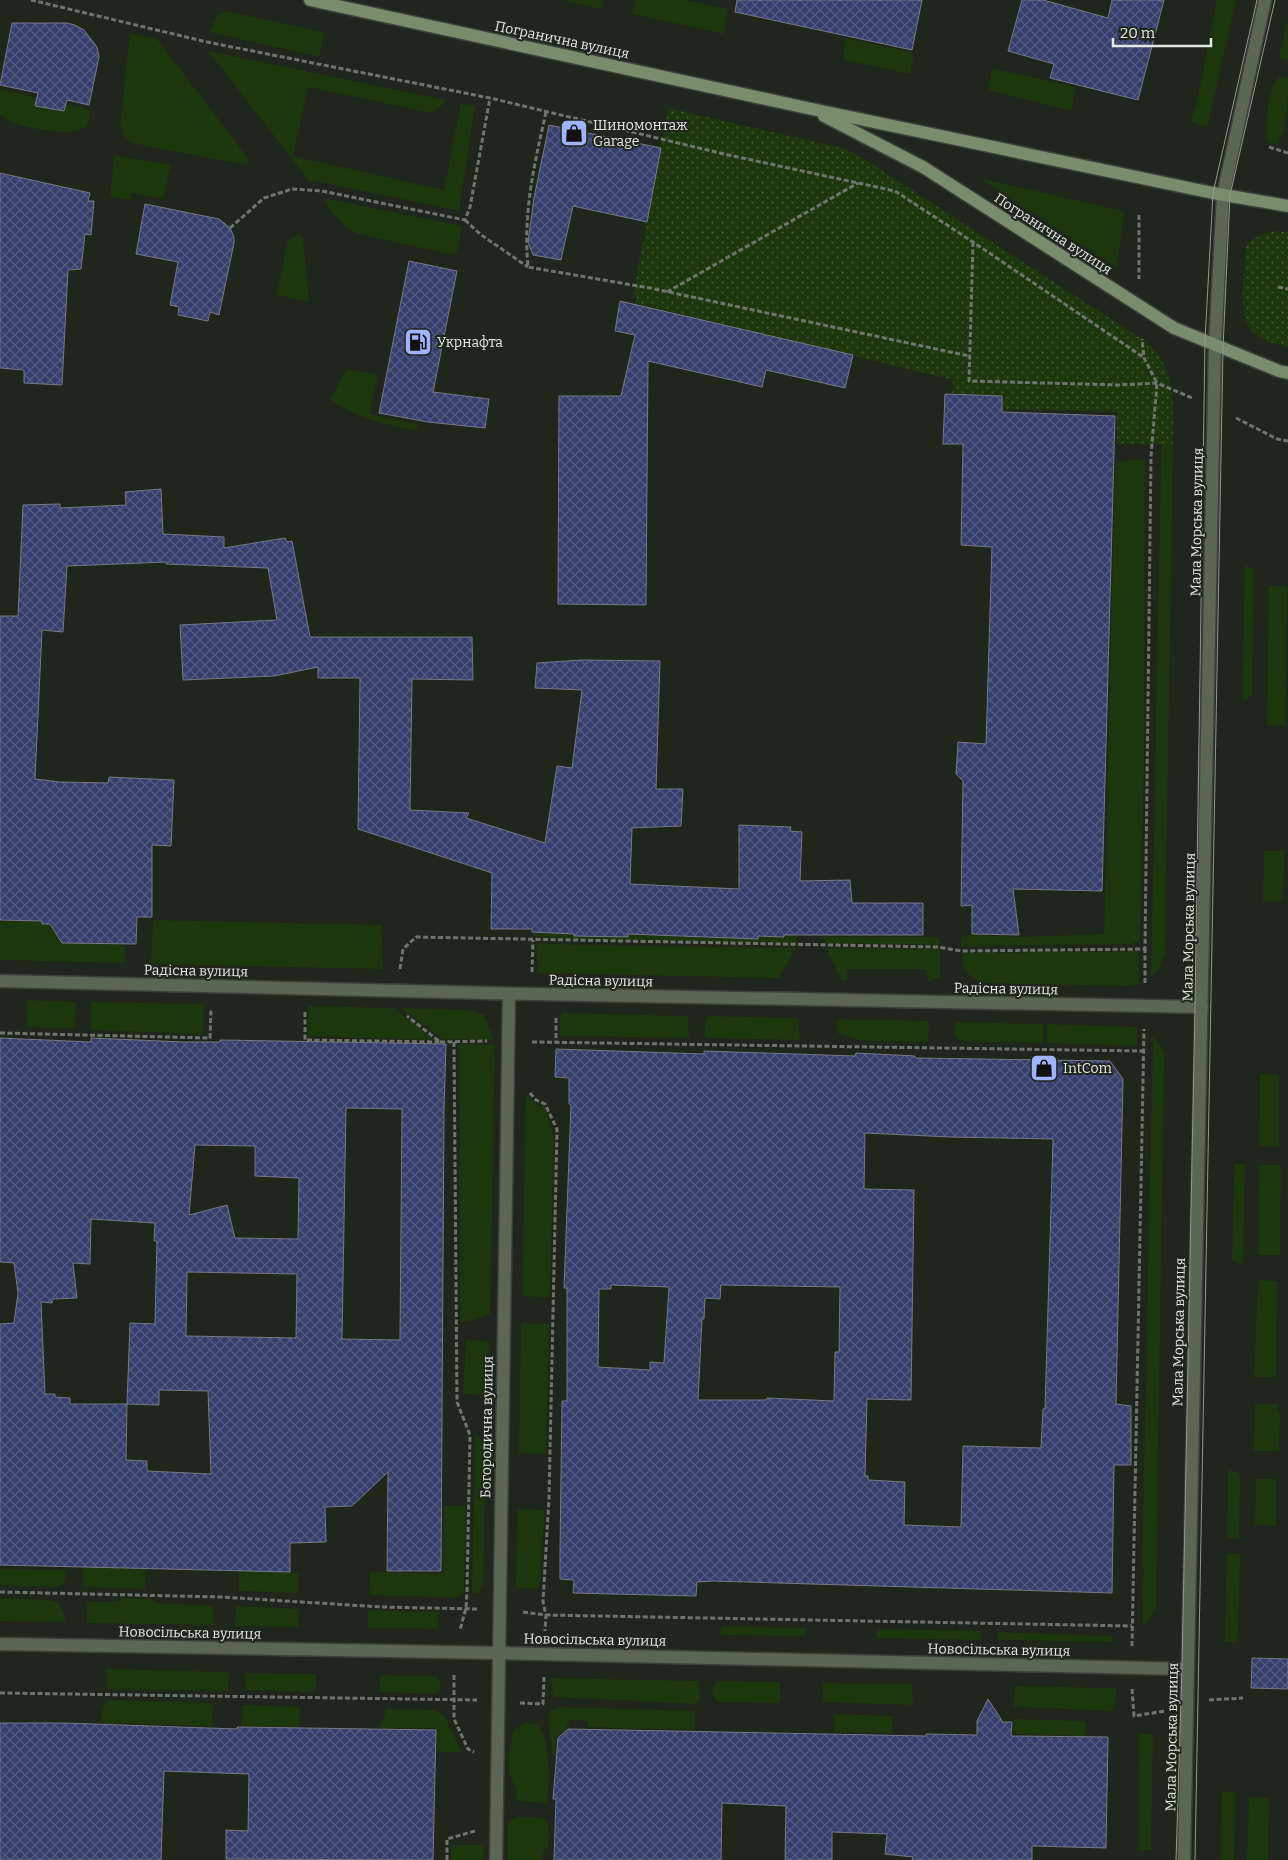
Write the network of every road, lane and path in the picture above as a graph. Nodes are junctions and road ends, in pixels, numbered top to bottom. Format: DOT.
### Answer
graph roads {
  1 [pos="30,0"];
  2 [pos="310,0"];
  3 [pos="1265,0"];
  4 [pos="490,98"];
  5 [pos="807,108"];
  6 [pos="546,112"];
  7 [pos="1269,147"];
  8 [pos="1288,153"];
  9 [pos="859,183"];
  10 [pos="1223,195"];
  11 [pos="1288,206"];
  12 [pos="1139,215"];
  13 [pos="465,220"];
  14 [pos="230,228"];
  15 [pos="973,242"];
  16 [pos="528,267"];
  17 [pos="1139,281"];
  18 [pos="1278,287"];
  19 [pos="1288,289"];
  20 [pos="666,292"];
  21 [pos="1142,339"];
  22 [pos="1215,344"];
  23 [pos="969,356"];
  24 [pos="1144,358"];
  25 [pos="1288,373"];
  26 [pos="1157,383"];
  27 [pos="1145,949"];
  28 [pos="0,981"];
  29 [pos="398,991"];
  30 [pos="509,994"];
  31 [pos="1144,1006"];
  32 [pos="1202,1007"];
  33 [pos="215,1008"];
  34 [pos="305,1009"];
  35 [pos="0,1033"];
  36 [pos="454,1042"];
  37 [pos="530,1050"];
  38 [pos="1144,1051"];
  39 [pos="530,1084"];
  40 [pos="0,1592"];
  41 [pos="466,1608"];
  42 [pos="500,1610"];
  43 [pos="546,1614"];
  44 [pos="1132,1626"];
  45 [pos="0,1644"];
  46 [pos="454,1652"];
  47 [pos="500,1653"];
  48 [pos="544,1654"];
  49 [pos="1131,1668"];
  50 [pos="1188,1669"];
  51 [pos="0,1694"];
  52 [pos="453,1700"];
  53 [pos="499,1702"];
  54 [pos="1134,1716"];
  55 [pos="476,1753"];
  56 [pos="479,1829"];
  57 [pos="447,1860"];
  58 [pos="496,1860"];
  59 [pos="1184,1860"];
  1 -- 4 [label="path"];
  2 -- 5 [label="main road, Погранична вулиця"];
  3 -- 10 [label="street, Мала Морська вулиця"];
  4 -- 6 [label="path"];
  4 -- 13 [label="path"];
  5 -- 10 [label="main road, Погранична вулиця"];
  5 -- 22 [label="main road, Погранична вулиця"];
  6 -- 9 [label="path"];
  6 -- 16 [label="path"];
  7 -- 8 [label="path"];
  9 -- 15 [label="path"];
  9 -- 20 [label="path"];
  10 -- 11 [label="main road, Погранична вулиця"];
  10 -- 22 [label="street, Мала Морська вулиця"];
  12 -- 17 [label="path"];
  13 -- 14 [label="path"];
  13 -- 16 [label="path"];
  15 -- 23 [label="path"];
  15 -- 24 [label="path"];
  16 -- 20 [label="path"];
  18 -- 19 [label="path"];
  20 -- 23 [label="path"];
  21 -- 24 [label="path"];
  22 -- 25 [label="main road, Погранична вулиця"];
  22 -- 32 [label="street, Мала Морська вулиця"];
  23 -- 26 [label="path"];
  24 -- 26 [label="path"];
  26 -- 27 [label="path"];
  27 -- 29 [label="path"];
  27 -- 31 [label="path"];
  28 -- 29 [label="street, Радісна вулиця"];
  29 -- 30 [label="street, Радісна вулиця"];
  29 -- 34 [label="path"];
  30 -- 31 [label="street, Радісна вулиця"];
  30 -- 42 [label="street, Богородична вулиця"];
  31 -- 32 [label="street, Радісна вулиця"];
  31 -- 38 [label="path"];
  32 -- 50 [label="street, Мала Морська вулиця"];
  33 -- 35 [label="path"];
  36 -- 41 [label="path"];
  37 -- 38 [label="path"];
  38 -- 44 [label="path"];
  39 -- 43 [label="path"];
  40 -- 41 [label="path"];
  41 -- 42 [label="path"];
  41 -- 46 [label="path"];
  42 -- 43 [label="path"];
  42 -- 47 [label="street, Богородична вулиця"];
  43 -- 44 [label="path"];
  43 -- 48 [label="path"];
  44 -- 49 [label="path"];
  45 -- 46 [label="street, Новосільська вулиця"];
  46 -- 47 [label="street, Новосільська вулиця"];
  46 -- 52 [label="path"];
  47 -- 48 [label="street, Новосільська вулиця"];
  47 -- 53 [label="street, Богородична вулиця"];
  48 -- 49 [label="street, Новосільська вулиця"];
  48 -- 53 [label="path"];
  49 -- 50 [label="street, Новосільська вулиця"];
  49 -- 54 [label="path"];
  50 -- 59 [label="street, Мала Морська вулиця"];
  51 -- 52 [label="path"];
  52 -- 53 [label="path"];
  52 -- 55 [label="path"];
  53 -- 58 [label="street, Богородична вулиця"];
  56 -- 57 [label="path"];
}
